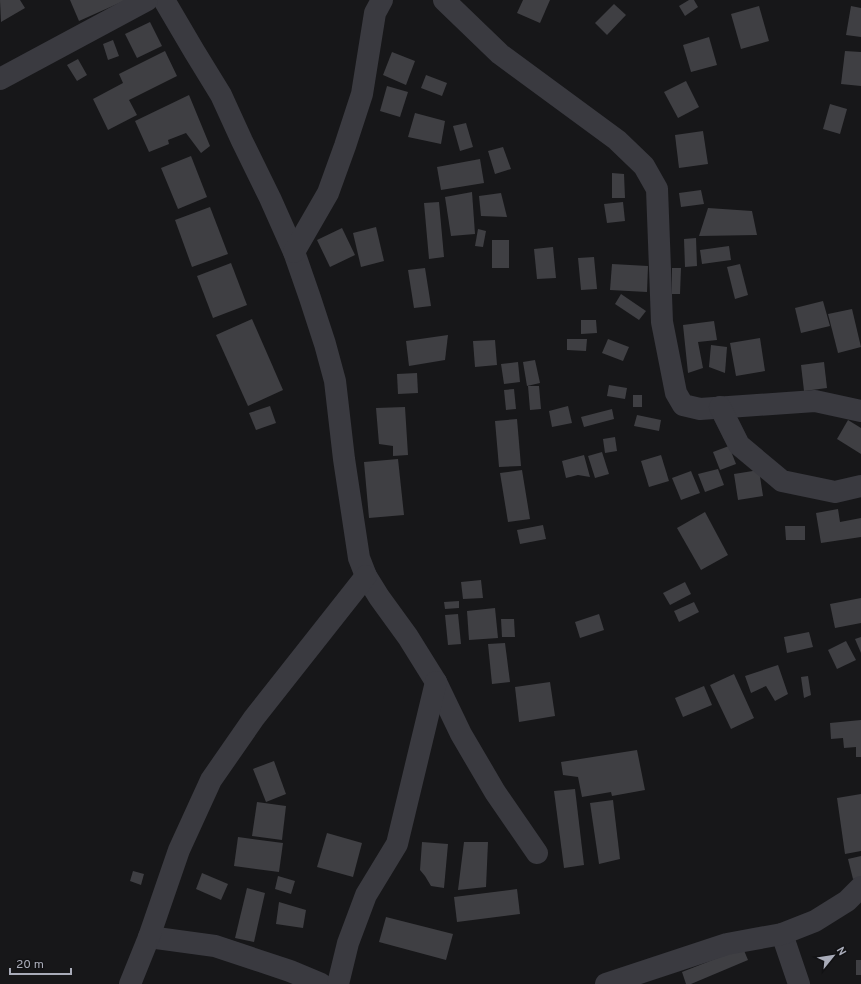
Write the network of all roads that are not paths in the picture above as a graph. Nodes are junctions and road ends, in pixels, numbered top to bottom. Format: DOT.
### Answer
graph roads {
  1 [pos="147,0"];
  2 [pos="164,0"];
  3 [pos="382,0"];
  4 [pos="444,0"];
  5 [pos="0,79"];
  6 [pos="294,252"];
  7 [pos="720,407"];
  8 [pos="861,411"];
  9 [pos="861,486"];
  10 [pos="366,576"];
  11 [pos="436,682"];
  12 [pos="537,853"];
  13 [pos="861,887"];
  14 [pos="782,934"];
  15 [pos="149,937"];
  16 [pos="130,984"];
  17 [pos="321,984"];
  18 [pos="338,984"];
  19 [pos="606,984"];
  20 [pos="799,984"];
  1 -- 5 [label="street"];
  2 -- 6 [label="street"];
  3 -- 6 [label="street"];
  4 -- 7 [label="street"];
  6 -- 10 [label="street"];
  7 -- 8 [label="street"];
  7 -- 9 [label="street"];
  10 -- 11 [label="street"];
  10 -- 15 [label="street"];
  11 -- 12 [label="street"];
  11 -- 18 [label="street"];
  13 -- 14 [label="street"];
  14 -- 19 [label="street"];
  14 -- 20 [label="street"];
  15 -- 16 [label="street"];
  15 -- 17 [label="street"];
}
